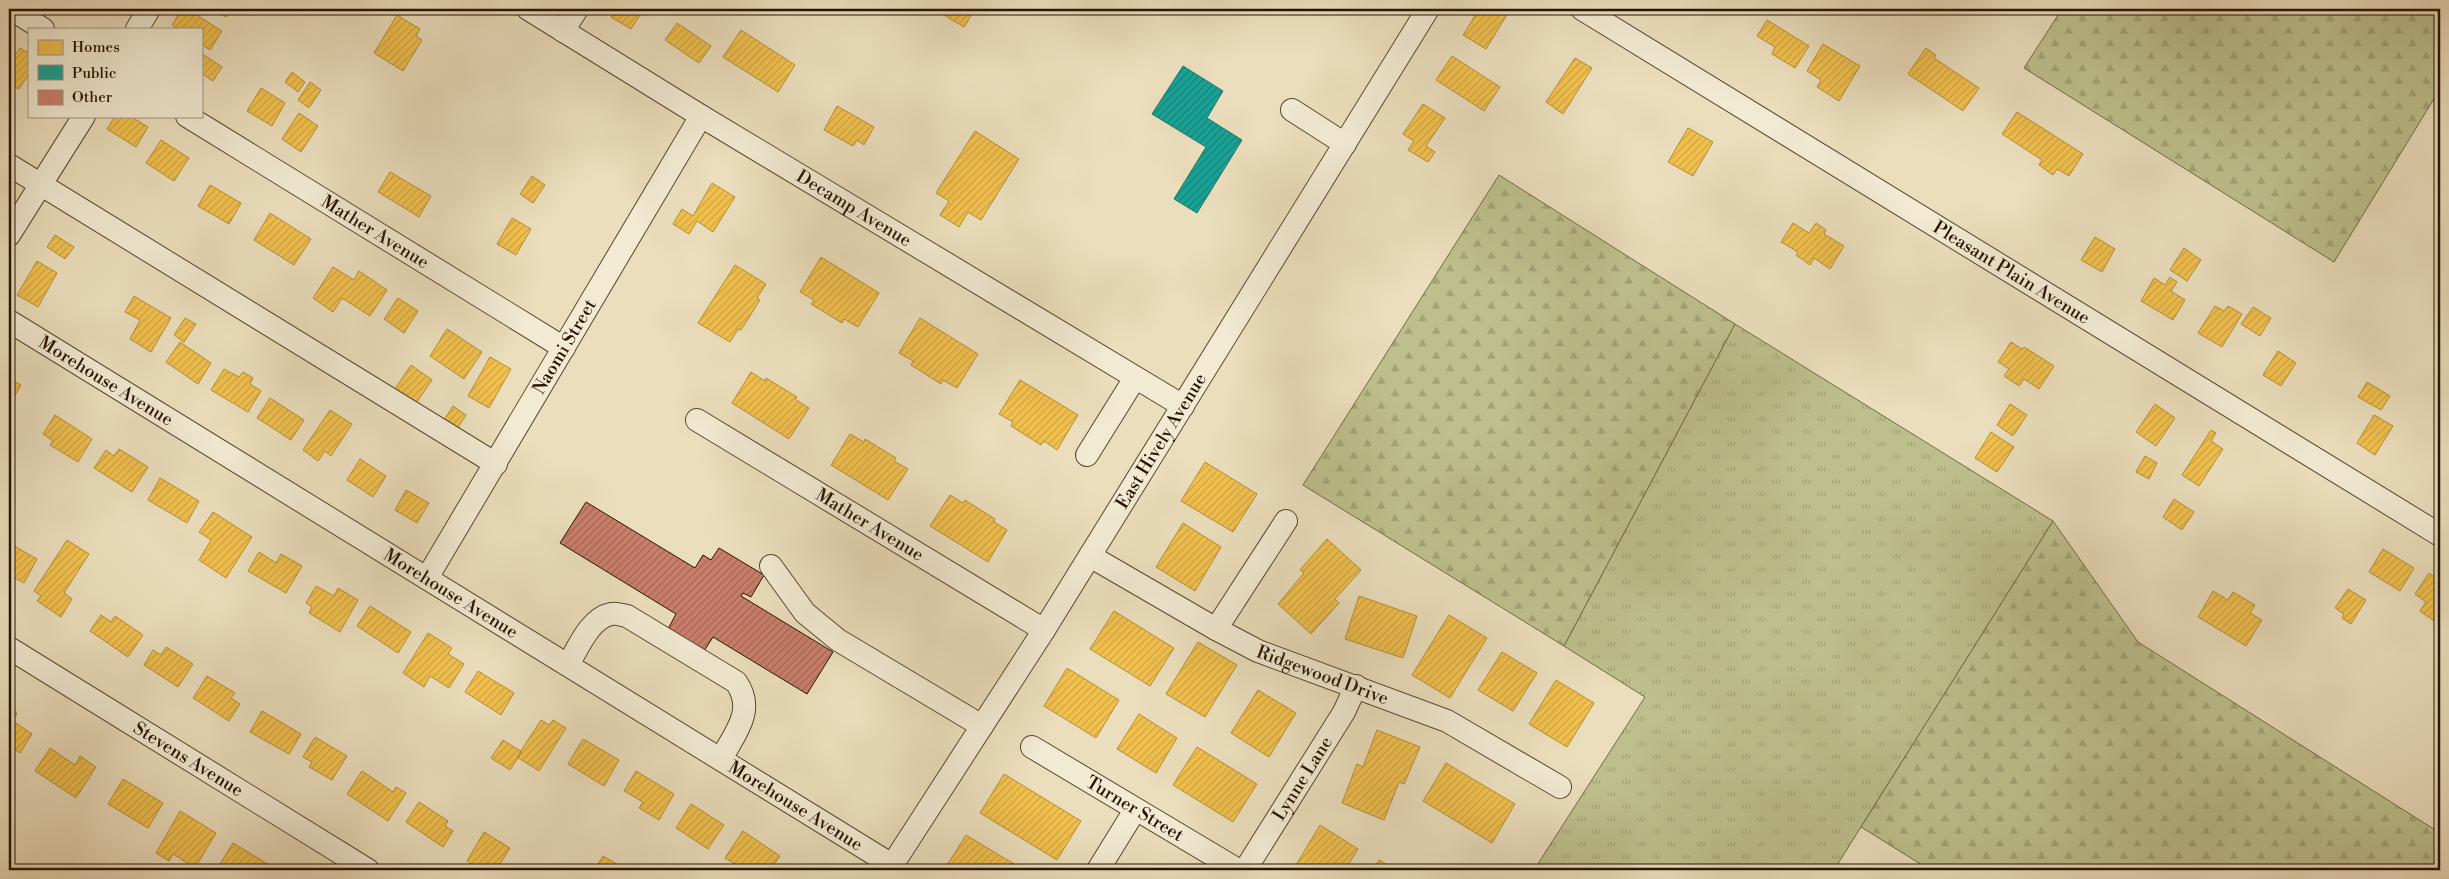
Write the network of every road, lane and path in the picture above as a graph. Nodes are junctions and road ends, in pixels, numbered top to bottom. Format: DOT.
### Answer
graph roads {
  1 [pos="11,9"];
  2 [pos="149,9"];
  3 [pos="528,9"];
  4 [pos="577,9"];
  5 [pos="1428,9"];
  6 [pos="1582,9"];
  7 [pos="41,28"];
  8 [pos="138,28"];
  9 [pos="563,31"];
  10 [pos="1292,110"];
  11 [pos="701,116"];
  12 [pos="83,118"];
  13 [pos="190,118"];
  14 [pos="1345,144"];
  15 [pos="9,165"];
  16 [pos="41,185"];
  17 [pos="9,235"];
  18 [pos="9,321"];
  19 [pos="564,348"];
  20 [pos="1135,378"];
  21 [pos="1183,406"];
  22 [pos="697,420"];
  23 [pos="1087,455"];
  24 [pos="496,464"];
  25 [pos="1286,521"];
  26 [pos="2440,535"];
  27 [pos="1090,556"];
  28 [pos="771,566"];
  29 [pos="427,578"];
  30 [pos="1216,629"];
  31 [pos="1044,630"];
  32 [pos="9,648"];
  33 [pos="568,664"];
  34 [pos="1356,686"];
  35 [pos="982,726"];
  36 [pos="1032,747"];
  37 [pos="721,759"];
  38 [pos="1560,787"];
  39 [pos="1135,810"];
  40 [pos="891,868"];
  41 [pos="368,870"];
  42 [pos="1098,870"];
  43 [pos="1238,870"];
  44 [pos="1245,870"];
  1 -- 7 [label="street"];
  2 -- 8 [label="street"];
  3 -- 9 [label="street, Decamp Avenue"];
  4 -- 9 [label="street"];
  5 -- 14 [label="street, East Hively Avenue"];
  6 -- 26 [label="street, Pleasant Plain Avenue"];
  9 -- 11 [label="street, Decamp Avenue"];
  10 -- 14 [label="street"];
  11 -- 19 [label="street, Naomi Street"];
  11 -- 20 [label="street, Decamp Avenue"];
  12 -- 16 [label="street"];
  13 -- 19 [label="street, Mather Avenue"];
  14 -- 21 [label="street, East Hively Avenue"];
  15 -- 16 [label="street"];
  16 -- 17 [label="street"];
  16 -- 24 [label="street"];
  18 -- 29 [label="street, Morehouse Avenue"];
  19 -- 24 [label="street, Naomi Street"];
  20 -- 21 [label="street, Decamp Avenue"];
  20 -- 23 [label="street"];
  21 -- 27 [label="street, East Hively Avenue"];
  22 -- 31 [label="street, Mather Avenue"];
  24 -- 29 [label="street, Naomi Street"];
  25 -- 30 [label="street"];
  27 -- 30 [label="street, Ridgewood Drive"];
  27 -- 31 [label="street, East Hively Avenue"];
  28 -- 35 [label="street"];
  29 -- 33 [label="street, Morehouse Avenue"];
  30 -- 34 [label="street, Ridgewood Drive"];
  31 -- 35 [label="street, East Hively Avenue"];
  32 -- 41 [label="street, Stevens Avenue"];
  33 -- 37 [label="street, Morehouse Avenue"];
  33 -- 37 [label="street"];
  34 -- 38 [label="street, Ridgewood Drive"];
  34 -- 44 [label="street, Lynne Lane"];
  35 -- 40 [label="street, East Hively Avenue"];
  36 -- 39 [label="street, Turner Street"];
  37 -- 40 [label="street, Morehouse Avenue"];
  39 -- 42 [label="street"];
  39 -- 43 [label="street, Turner Street"];
}
